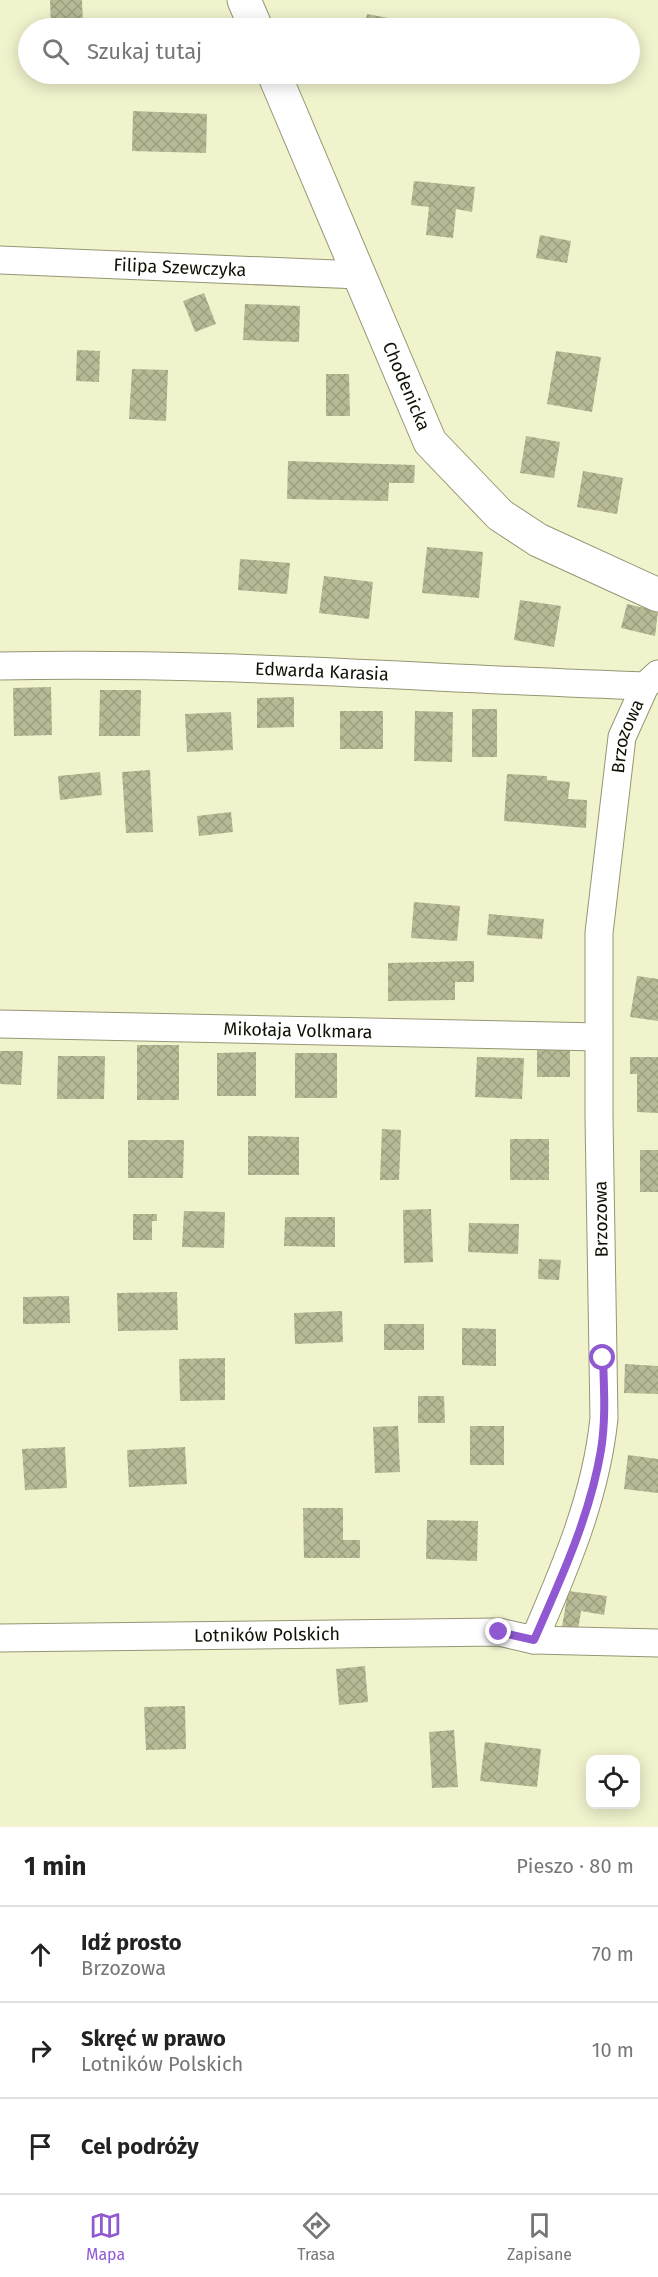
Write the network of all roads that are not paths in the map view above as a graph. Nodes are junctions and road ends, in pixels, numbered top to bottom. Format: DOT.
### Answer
graph roads {
  1 [pos="244,0"];
  2 [pos="251,18"];
  3 [pos="278,84"];
  4 [pos="0,260"];
  5 [pos="359,275"];
  6 [pos="658,595"];
  7 [pos="0,666"];
  8 [pos="652,680"];
  9 [pos="0,1024"];
  10 [pos="598,1037"];
  11 [pos="0,1638"];
  12 [pos="534,1640"];
  13 [pos="658,1643"];
  1 -- 2 [label="street"];
  3 -- 5 [label="street, Chodenicka"];
  4 -- 5 [label="street, Filipa Szewczyka"];
  5 -- 6 [label="street, Chodenicka"];
  7 -- 8 [label="street, Edwarda Karasia"];
  8 -- 10 [label="street, Brzozowa"];
  9 -- 10 [label="street, Mikołaja Volkmara"];
  10 -- 12 [label="street, Brzozowa"];
  11 -- 12 [label="street, Lotników Polskich"];
  12 -- 13 [label="street"];
}
